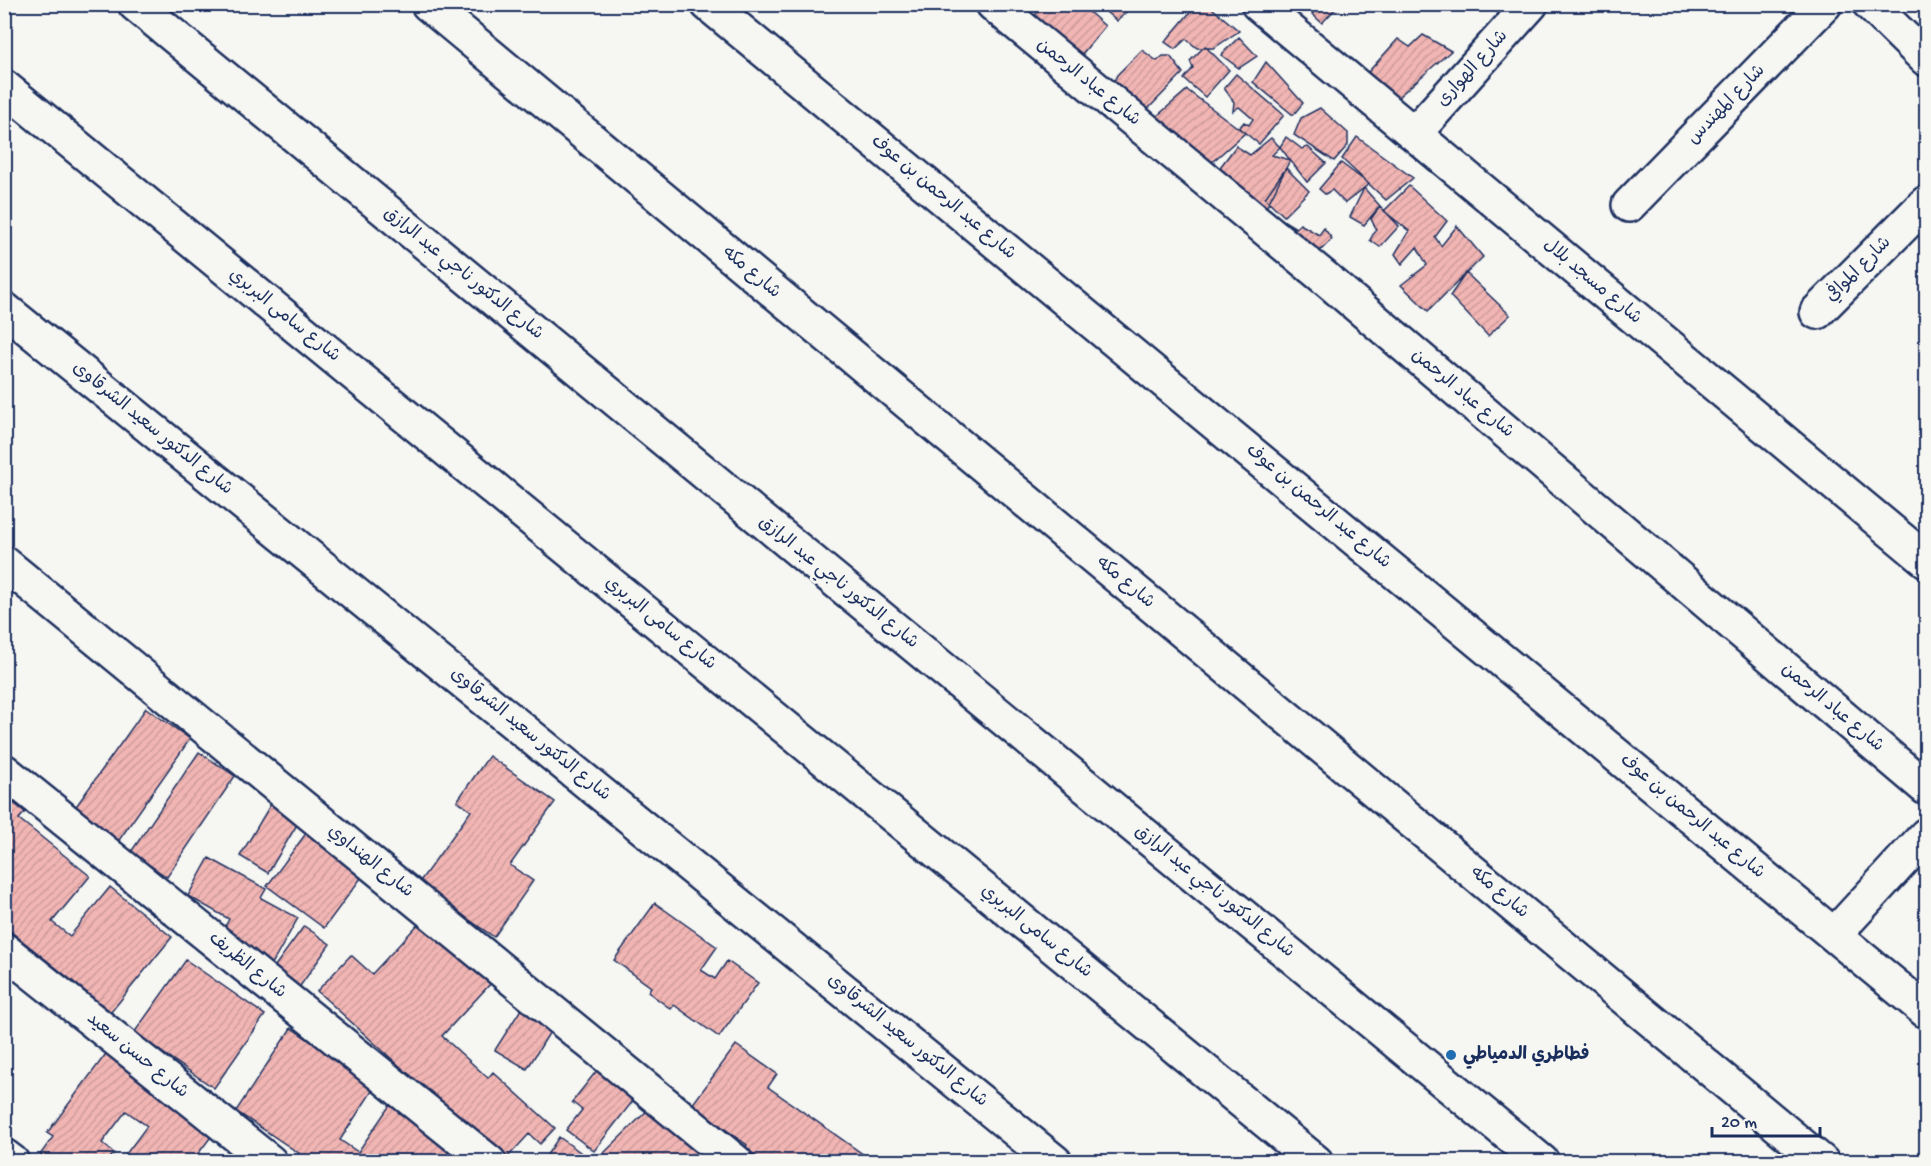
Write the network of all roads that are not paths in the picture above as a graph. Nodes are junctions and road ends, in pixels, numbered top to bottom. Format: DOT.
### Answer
graph roads {
  1 [pos="135,4"];
  2 [pos="428,4"];
  3 [pos="708,4"];
  4 [pos="993,4"];
  5 [pos="1258,4"];
  6 [pos="1531,4"];
  7 [pos="1825,4"];
  8 [pos="1870,4"];
  9 [pos="1926,59"];
  10 [pos="4,87"];
  11 [pos="1414,134"];
  12 [pos="1926,203"];
  13 [pos="1629,205"];
  14 [pos="4,309"];
  15 [pos="1817,312"];
  16 [pos="1926,560"];
  17 [pos="4,563"];
  18 [pos="4,771"];
  19 [pos="1926,788"];
  20 [pos="1926,835"];
  21 [pos="1834,934"];
  22 [pos="4,950"];
  23 [pos="1926,1011"];
  24 [pos="4,1156"];
  25 [pos="12,1161"];
  26 [pos="270,1161"];
  27 [pos="489,1161"];
  28 [pos="736,1161"];
  29 [pos="1055,1161"];
  30 [pos="1316,1161"];
  31 [pos="1542,1161"];
  32 [pos="1822,1161"];
  1 -- 31 [label="street, شارع الدكتور ناجي عبد الرازق"];
  2 -- 32 [label="street, شارع مكه"];
  3 -- 21 [label="street, شارع عبد الرحمن بن عوف"];
  4 -- 19 [label="street, شارع عباد الرحمن"];
  5 -- 11 [label="street, شارع مسجد بلال"];
  6 -- 11 [label="street, شارع الهوارى"];
  7 -- 13 [label="street, شارع المهندس"];
  8 -- 9 [label="street"];
  10 -- 30 [label="street, شارع سامى البربري"];
  11 -- 16 [label="street, شارع مسجد بلال"];
  12 -- 15 [label="street, شارع الموافي"];
  14 -- 29 [label="street, شارع الدكتور سعيد الشرقاوى"];
  17 -- 28 [label="street, شارع الهنداوي"];
  18 -- 27 [label="street, شارع الظريف"];
  20 -- 21 [label="street"];
  21 -- 23 [label="street, شارع عبد الرحمن بن عوف"];
  22 -- 26 [label="street, شارع حسن سعيد"];
  24 -- 25 [label="street"];
}
